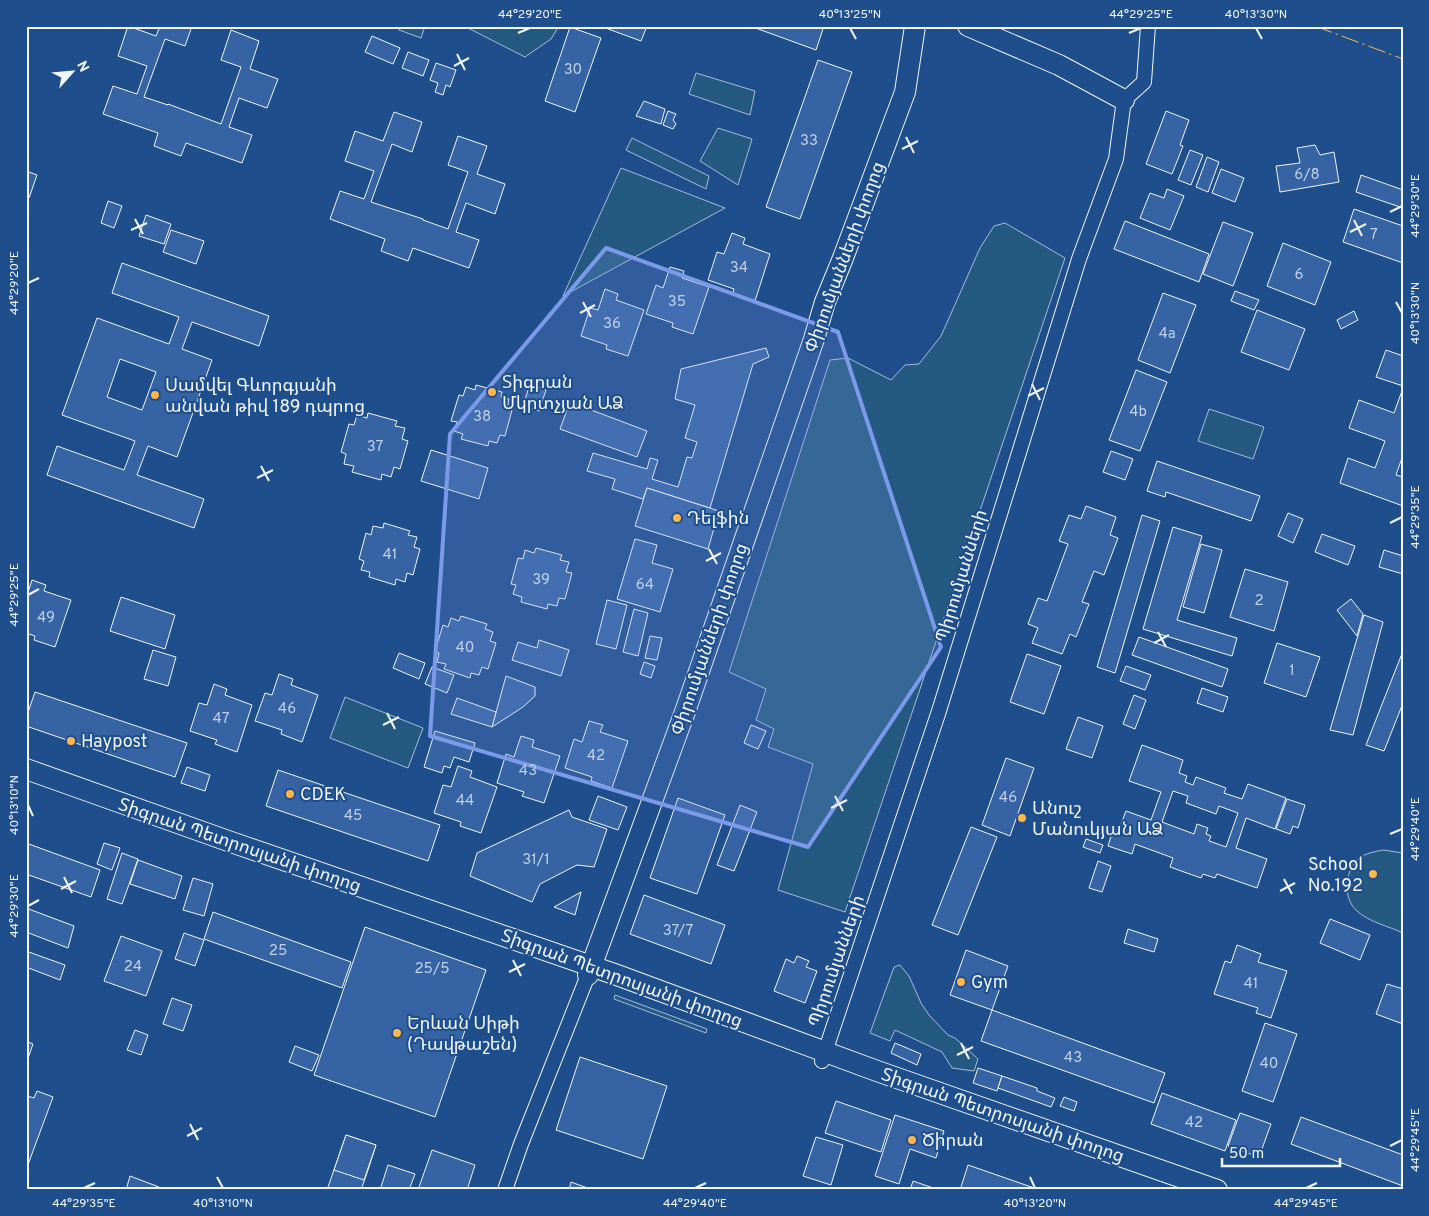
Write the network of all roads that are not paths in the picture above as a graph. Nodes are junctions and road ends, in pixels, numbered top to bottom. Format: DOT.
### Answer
graph roads {
  1 [pos="915,26"];
  2 [pos="968,26"];
  3 [pos="1148,26"];
  4 [pos="1124,100"];
  5 [pos="26,769"];
  6 [pos="26,779"];
  7 [pos="590,971"];
  8 [pos="823,1056"];
  9 [pos="505,1190"];
  10 [pos="1180,1190"];
  11 [pos="1217,1190"];
  1 -- 7 [label="main road, Փիրումյանների փողոց"];
  2 -- 4 [label="main road"];
  3 -- 4 [label="street"];
  4 -- 8 [label="street, Պիրումյանների"];
  5 -- 7 [label="main road, Տիգրան Պետրոսյանի փողոց"];
  6 -- 7 [label="main road, Տիգրան Պետրոսյանի փողոց"];
  7 -- 8 [label="main road, Տիգրան Պետրոսյանի փողոց"];
  7 -- 9 [label="street, Փիրումյանների փողոց"];
  8 -- 10 [label="main road, Տիգրան Պետրոսյանի փողոց"];
  8 -- 11 [label="main road, Տիգրան Պետրոսյանի փողոց"];
}
